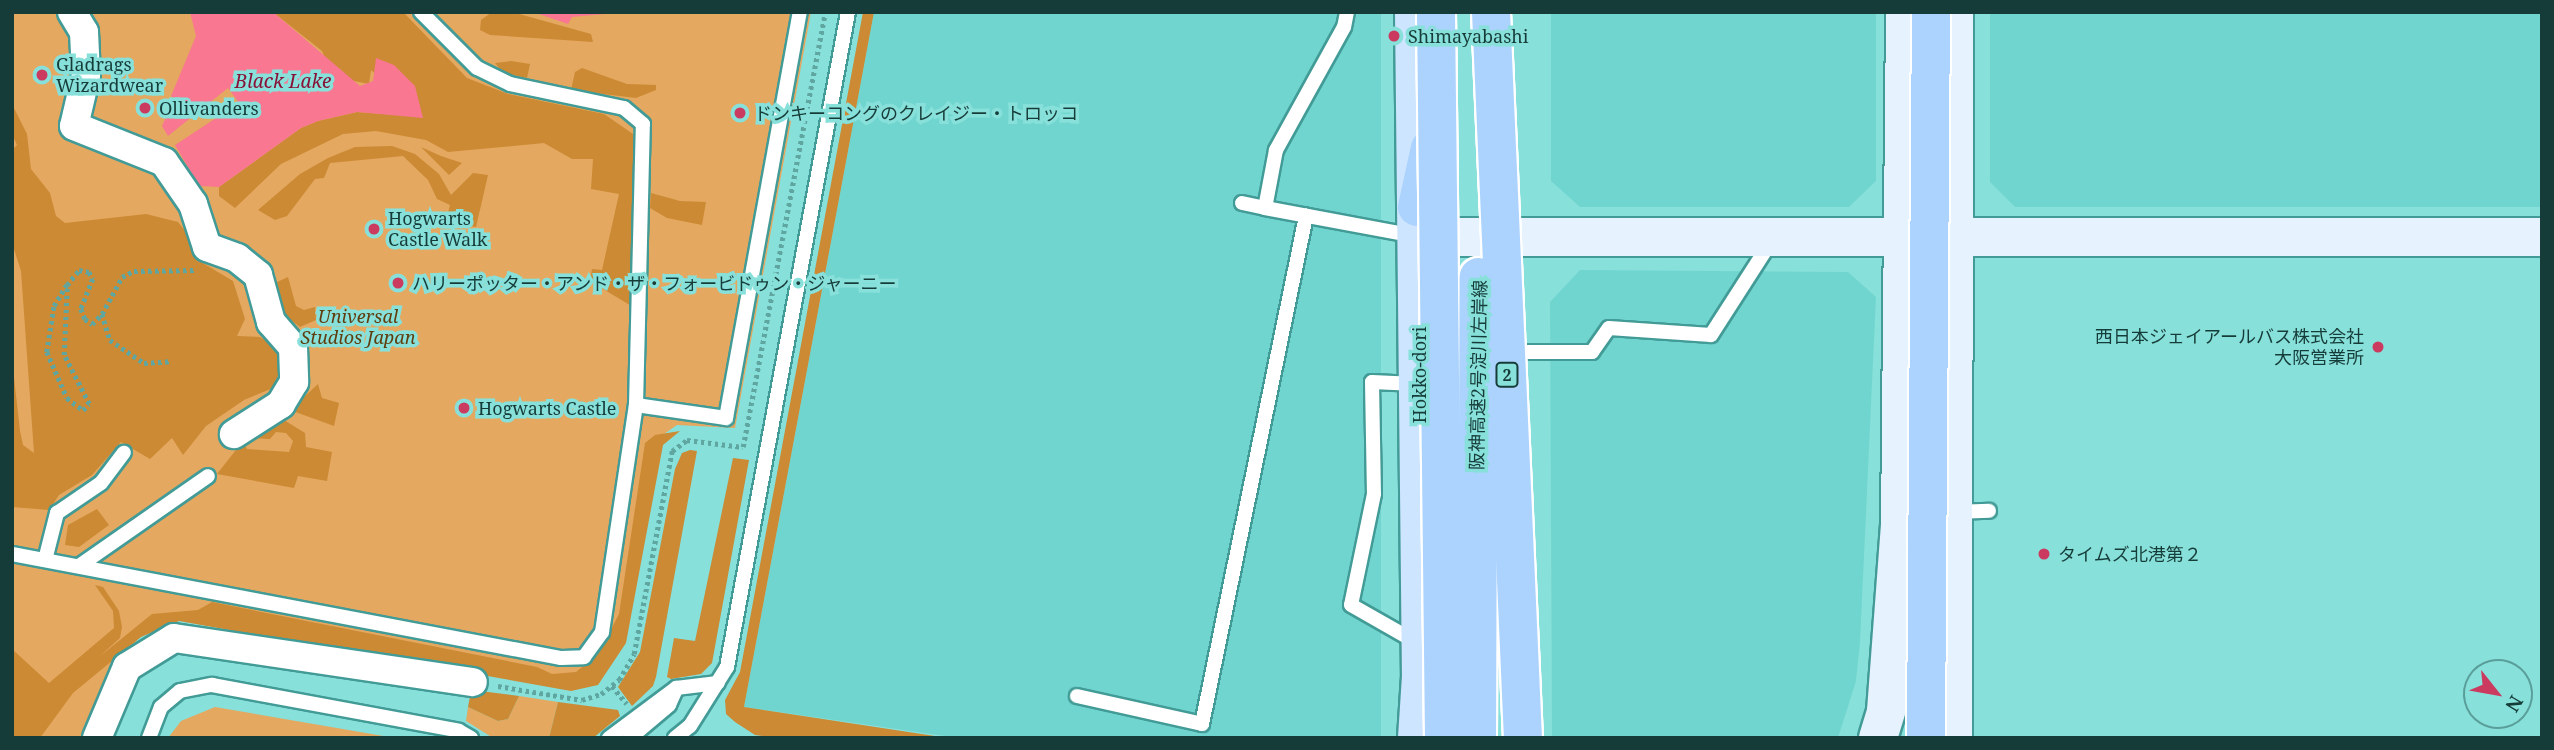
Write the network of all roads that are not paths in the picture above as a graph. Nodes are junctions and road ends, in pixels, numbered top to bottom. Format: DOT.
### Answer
graph roads {
  1 [pos="72,12"];
  2 [pos="421,12"];
  3 [pos="800,12"];
  4 [pos="848,12"];
  5 [pos="1347,12"];
  6 [pos="1414,12"];
  7 [pos="1436,12"];
  8 [pos="1455,12"];
  9 [pos="1484,12"];
  10 [pos="1491,12"];
  11 [pos="1500,12"];
  12 [pos="1905,12"];
  13 [pos="1931,12"];
  14 [pos="1954,12"];
  15 [pos="1242,203"];
  16 [pos="1265,208"];
  17 [pos="1306,216"];
  18 [pos="1418,222"];
  19 [pos="1500,237"];
  20 [pos="2542,237"];
  21 [pos="1772,238"];
  22 [pos="1905,239"];
  23 [pos="1951,239"];
  24 [pos="1501,352"];
  25 [pos="1419,384"];
  26 [pos="636,405"];
  27 [pos="234,434"];
  28 [pos="124,453"];
  29 [pos="208,476"];
  30 [pos="12,554"];
  31 [pos="46,560"];
  32 [pos="79,566"];
  33 [pos="1421,644"];
  34 [pos="473,682"];
  35 [pos="718,683"];
  36 [pos="676,688"];
  37 [pos="1077,696"];
  38 [pos="445,733"];
  39 [pos="97,738"];
  40 [pos="149,738"];
  41 [pos="471,738"];
  42 [pos="609,738"];
  43 [pos="630,738"];
  44 [pos="675,738"];
  45 [pos="1417,738"];
  46 [pos="1444,738"];
  47 [pos="1477,738"];
  48 [pos="1505,738"];
  49 [pos="1523,738"];
  50 [pos="1878,738"];
  51 [pos="1926,738"];
  52 [pos="1953,738"];
  1 -- 27 [label="street"];
  2 -- 26 [label="lane"];
  3 -- 26 [label="lane"];
  4 -- 35 [label="lane"];
  5 -- 16 [label="lane"];
  6 -- 18 [label="main road, Hokko-dori"];
  7 -- 46 [label="highway, 阪神高速2号淀川左岸線, bridge"];
  8 -- 18 [label="highway"];
  9 -- 47 [label="highway, 阪神高速2号淀川左岸線 / 2, bridge"];
  10 -- 49 [label="highway, 2, bridge"];
  11 -- 19 [label="main road"];
  12 -- 22 [label="street"];
  13 -- 51 [label="highway, bridge"];
  14 -- 23 [label="street"];
  15 -- 16 [label="lane"];
  16 -- 17 [label="lane"];
  17 -- 18 [label="lane"];
  17 -- 37 [label="lane"];
  18 -- 19 [label="street"];
  18 -- 25 [label="main road, Hokko-dori"];
  19 -- 21 [label="street"];
  19 -- 24 [label="main road"];
  20 -- 23 [label="street"];
  21 -- 22 [label="street"];
  21 -- 24 [label="lane"];
  22 -- 23 [label="street"];
  22 -- 50 [label="street"];
  23 -- 52 [label="street"];
  24 -- 48 [label="main road"];
  25 -- 33 [label="main road, Hokko-dori"];
  25 -- 33 [label="lane"];
  26 -- 32 [label="lane"];
  28 -- 31 [label="lane"];
  29 -- 32 [label="lane"];
  30 -- 31 [label="lane"];
  31 -- 32 [label="lane"];
  33 -- 45 [label="main road, Hokko-dori"];
  34 -- 39 [label="street"];
  35 -- 36 [label="lane"];
  35 -- 44 [label="lane"];
  36 -- 42 [label="lane"];
  36 -- 43 [label="lane"];
  38 -- 40 [label="lane"];
  38 -- 41 [label="lane"];
}
